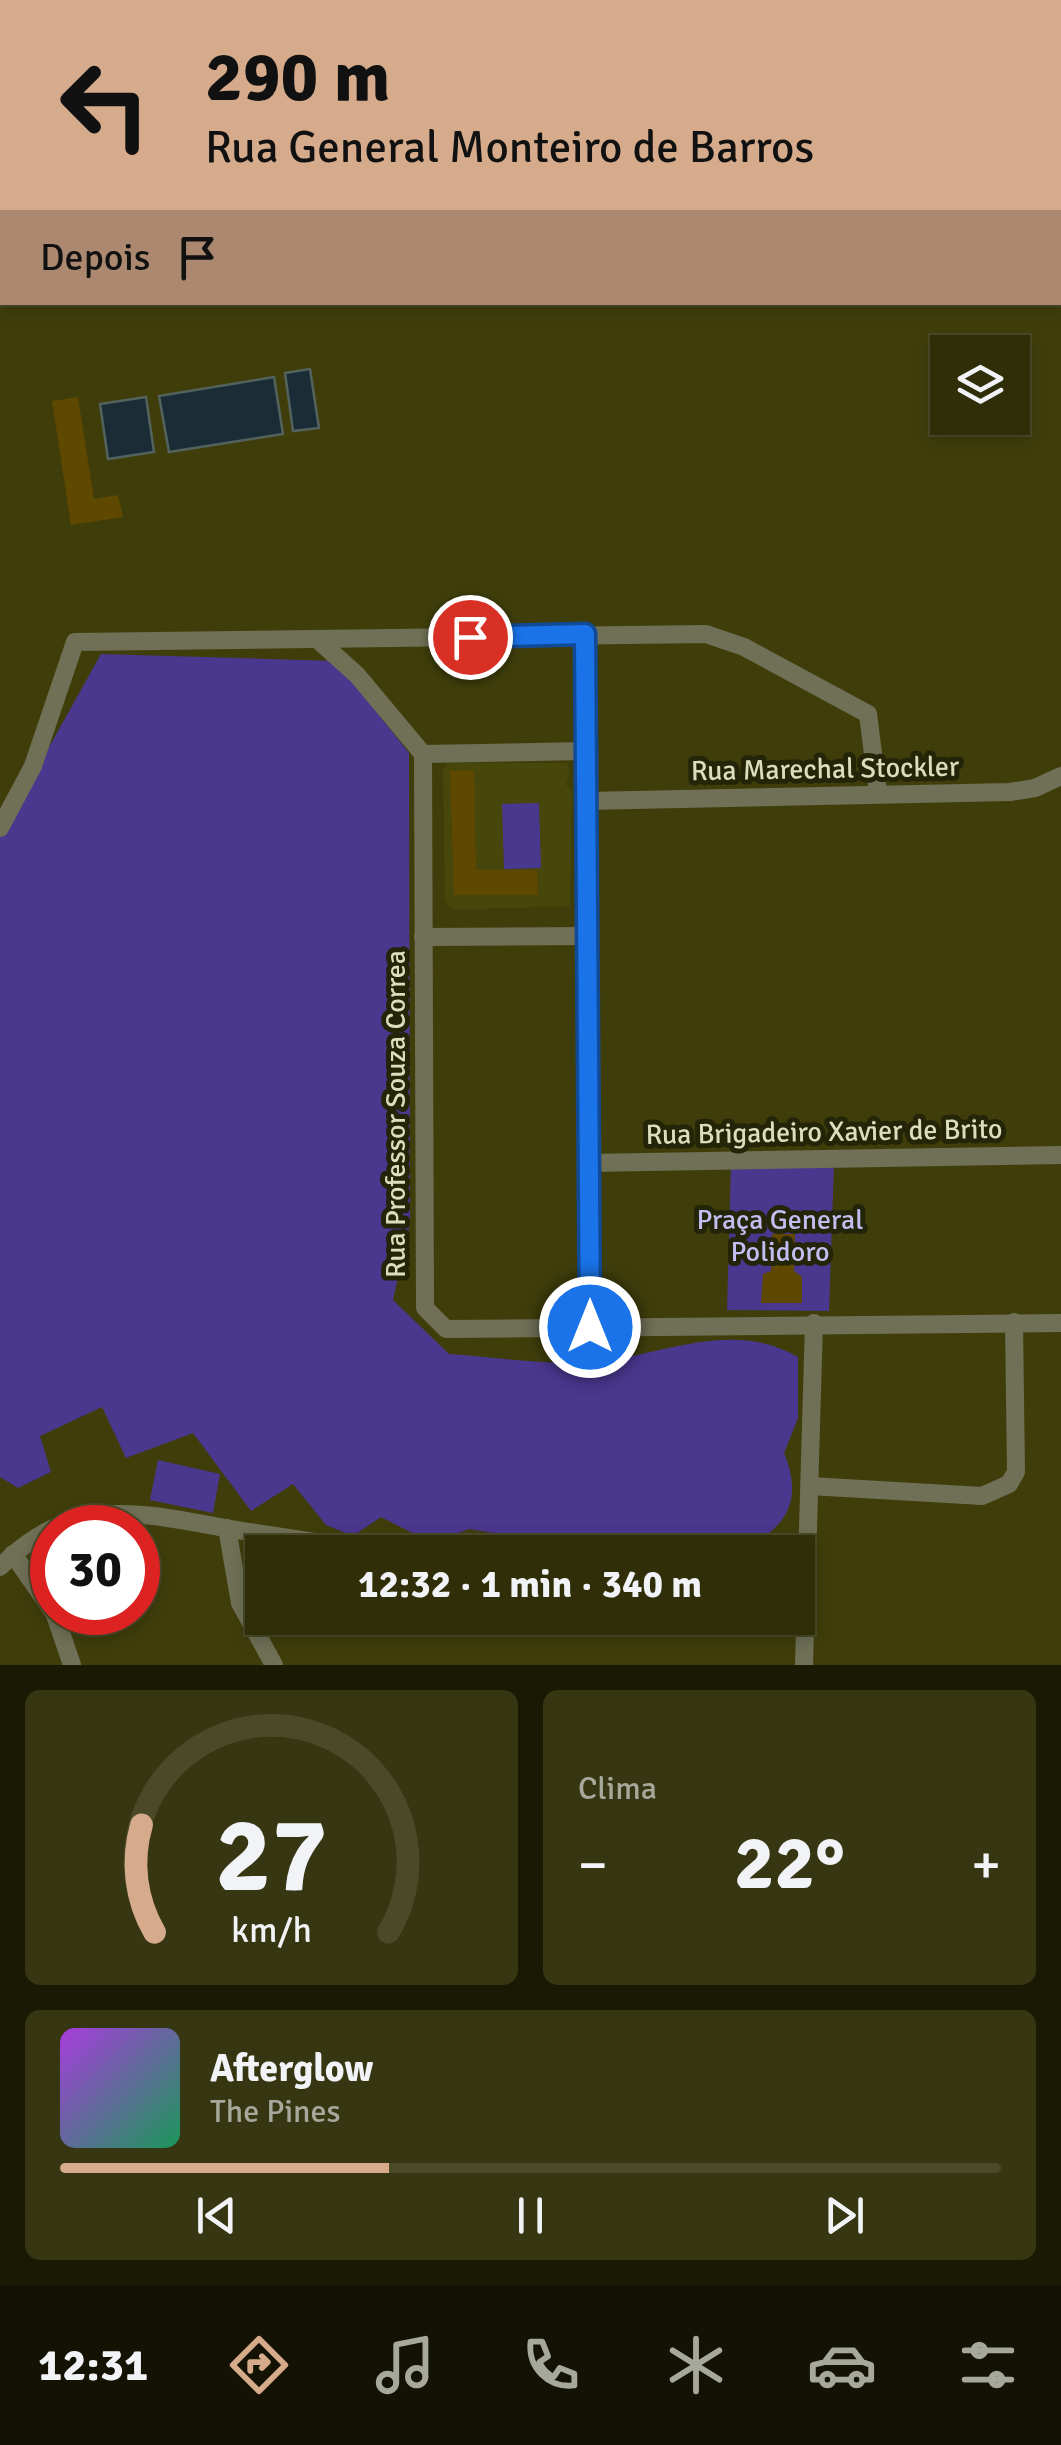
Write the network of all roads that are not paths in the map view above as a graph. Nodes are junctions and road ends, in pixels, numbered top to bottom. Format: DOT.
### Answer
graph roads {
  1 [pos="585,634"];
  2 [pos="318,640"];
  3 [pos="586,751"];
  4 [pos="423,754"];
  5 [pos="1061,776"];
  6 [pos="878,793"];
  7 [pos="587,801"];
  8 [pos="0,828"];
  9 [pos="422,936"];
  10 [pos="587,936"];
  11 [pos="1061,1156"];
  12 [pos="589,1164"];
  13 [pos="1014,1322"];
  14 [pos="814,1323"];
  15 [pos="1061,1323"];
  16 [pos="590,1327"];
  17 [pos="810,1486"];
  18 [pos="227,1528"];
  19 [pos="271,1535"];
  20 [pos="806,1535"];
  21 [pos="6,1560"];
  22 [pos="30,1586"];
  23 [pos="61,1635"];
  24 [pos="804,1635"];
  25 [pos="72,1665"];
  26 [pos="274,1665"];
  27 [pos="804,1665"];
  1 -- 2 [label="street"];
  1 -- 3 [label="street"];
  1 -- 6 [label="street"];
  2 -- 4 [label="street"];
  2 -- 8 [label="street"];
  3 -- 4 [label="street"];
  3 -- 7 [label="street"];
  4 -- 9 [label="street, Rua Professor Souza Correa"];
  5 -- 6 [label="street, Rua Marechal Stockler"];
  6 -- 7 [label="street, Rua Marechal Stockler"];
  7 -- 10 [label="street"];
  9 -- 10 [label="street"];
  9 -- 16 [label="street, Rua Professor Souza Correa"];
  10 -- 12 [label="street"];
  11 -- 12 [label="street, Rua Brigadeiro Xavier de Brito"];
  12 -- 16 [label="street"];
  13 -- 14 [label="street, Rua Professor Souza Correa"];
  13 -- 15 [label="street, Rua Professor Souza Correa"];
  13 -- 17 [label="street"];
  14 -- 16 [label="street, Rua Professor Souza Correa"];
  14 -- 17 [label="street"];
  17 -- 20 [label="street"];
  18 -- 19 [label="street"];
  18 -- 21 [label="street"];
  18 -- 26 [label="street"];
  21 -- 22 [label="street"];
  23 -- 25 [label="street"];
  24 -- 27 [label="street"];
}
